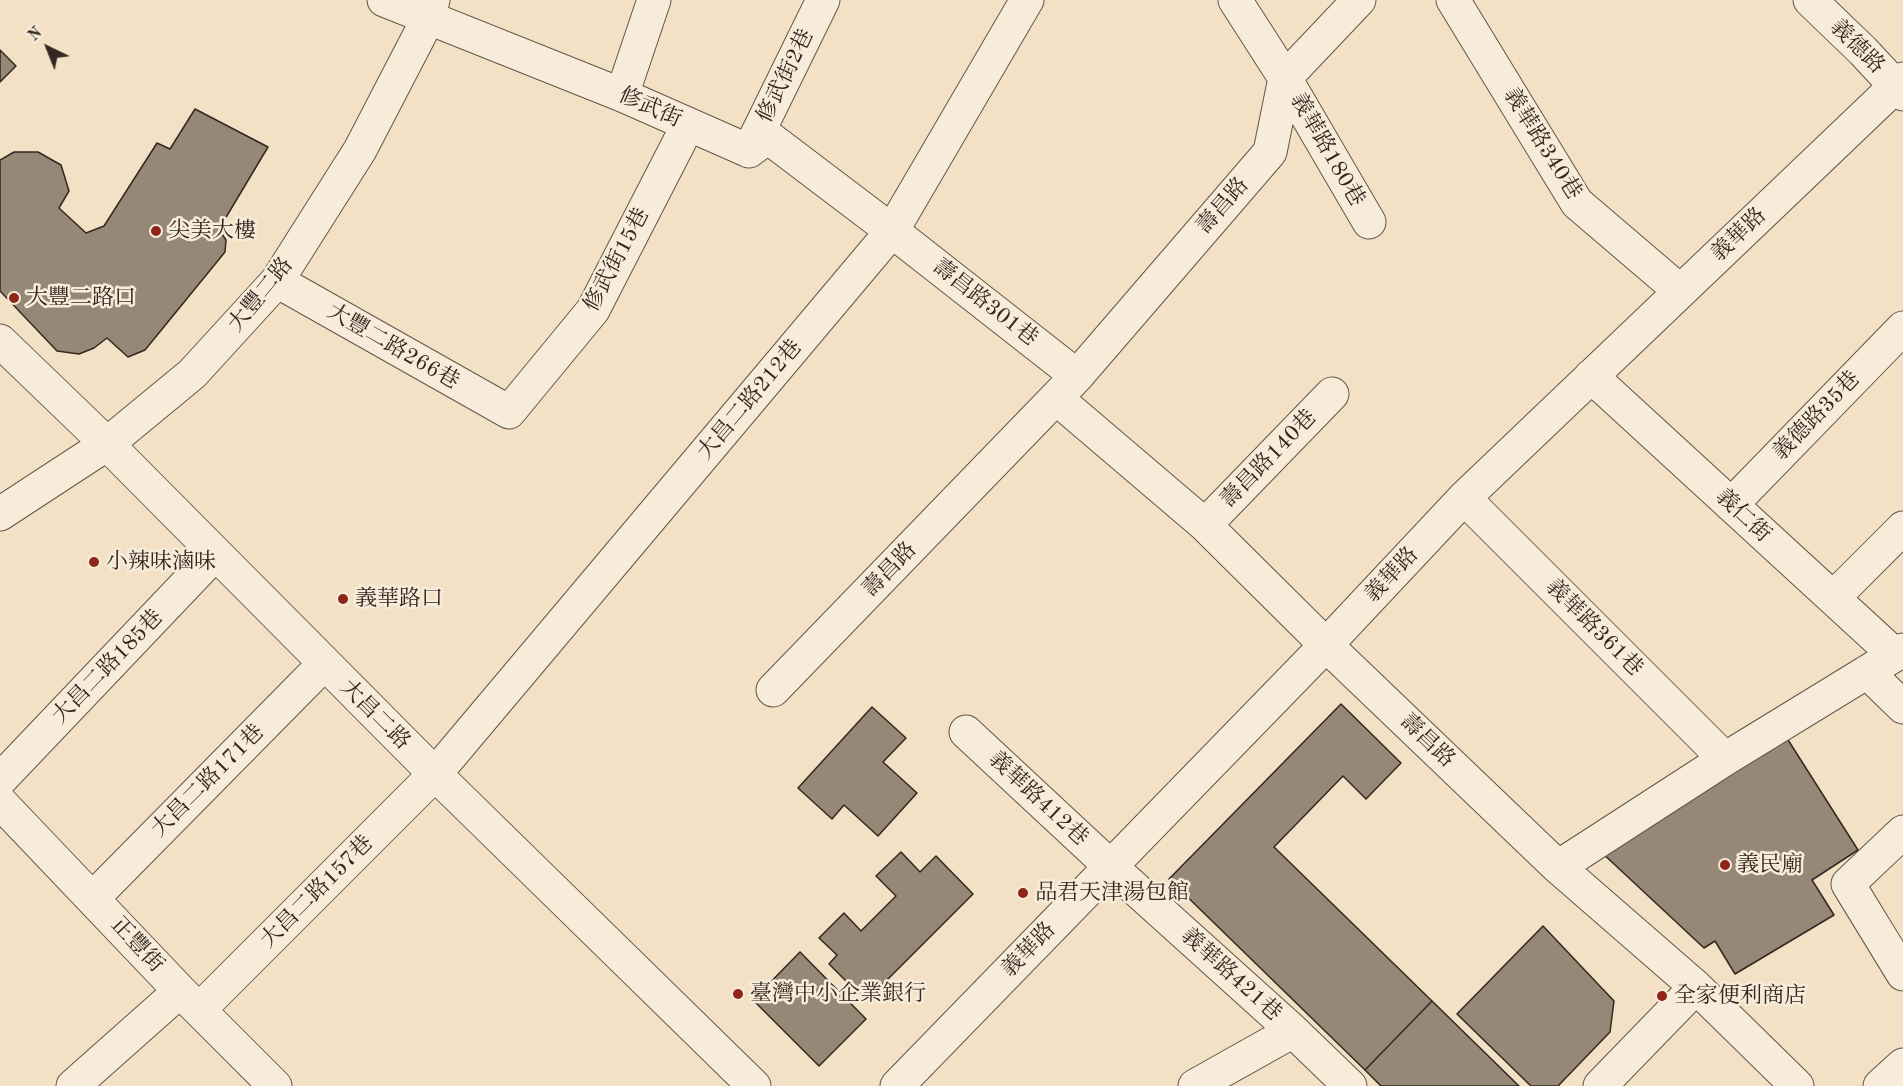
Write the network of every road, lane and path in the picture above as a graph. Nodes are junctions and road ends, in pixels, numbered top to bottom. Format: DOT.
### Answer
graph roads {
  1 [pos="384,0"];
  2 [pos="654,0"];
  3 [pos="823,0"];
  4 [pos="1027,0"];
  5 [pos="1235,0"];
  6 [pos="1359,0"];
  7 [pos="1453,0"];
  8 [pos="1810,0"];
  9 [pos="431,9"];
  10 [pos="1285,78"];
  11 [pos="1901,87"];
  12 [pos="622,95"];
  13 [pos="687,125"];
  14 [pos="749,151"];
  15 [pos="1369,222"];
  16 [pos="892,231"];
  17 [pos="277,281"];
  18 [pos="1680,291"];
  19 [pos="1903,328"];
  20 [pos="0,340"];
  21 [pos="1591,376"];
  22 [pos="1066,387"];
  23 [pos="1332,394"];
  24 [pos="509,412"];
  25 [pos="107,444"];
  26 [pos="1464,498"];
  27 [pos="1731,505"];
  28 [pos="0,514"];
  29 [pos="1205,525"];
  30 [pos="1903,528"];
  31 [pos="215,554"];
  32 [pos="1833,598"];
  33 [pos="1326,645"];
  34 [pos="1899,653"];
  35 [pos="324,664"];
  36 [pos="1867,672"];
  37 [pos="773,690"];
  38 [pos="1903,707"];
  39 [pos="966,732"];
  40 [pos="1725,759"];
  41 [pos="435,774"];
  42 [pos="0,780"];
  43 [pos="0,802"];
  44 [pos="1903,832"];
  45 [pos="1110,866"];
  46 [pos="1558,867"];
  47 [pos="93,898"];
  48 [pos="1903,974"];
  49 [pos="1696,987"];
  50 [pos="190,1000"];
  51 [pos="1293,1031"];
  52 [pos="1903,1065"];
  53 [pos="73,1086"];
  54 [pos="275,1086"];
  55 [pos="754,1086"];
  56 [pos="897,1086"];
  57 [pos="1194,1086"];
  58 [pos="1350,1086"];
  59 [pos="1600,1086"];
  60 [pos="1797,1086"];
  61 [pos="1880,1086"];
  1 -- 9 [label="street, 修武街"];
  2 -- 12 [label="street"];
  3 -- 14 [label="street, 修武街2巷"];
  4 -- 16 [label="street, 大昌二路212巷"];
  5 -- 10 [label="street, 義華路180巷"];
  6 -- 10 [label="street"];
  7 -- 18 [label="street, 義華路340巷"];
  8 -- 11 [label="street, 義德路"];
  9 -- 12 [label="street, 修武街"];
  9 -- 17 [label="street, 大豐二路"];
  10 -- 15 [label="street, 義華路180巷"];
  10 -- 22 [label="street, 壽昌路"];
  11 -- 18 [label="street, 義華路"];
  12 -- 13 [label="street, 修武街"];
  13 -- 14 [label="street, 修武街"];
  13 -- 24 [label="street, 修武街15巷"];
  14 -- 16 [label="street"];
  16 -- 22 [label="street, 壽昌路301巷"];
  16 -- 41 [label="street, 大昌二路212巷"];
  17 -- 24 [label="street, 大豐二路266巷"];
  17 -- 25 [label="street, 大豐二路"];
  18 -- 21 [label="street, 義華路"];
  19 -- 27 [label="street, 義德路35巷"];
  20 -- 25 [label="street, 大昌二路"];
  21 -- 26 [label="street, 義華路"];
  21 -- 27 [label="street, 義仁街"];
  22 -- 29 [label="street, 壽昌路"];
  22 -- 37 [label="street, 壽昌路"];
  23 -- 29 [label="street, 壽昌路140巷"];
  25 -- 28 [label="street, 大豐二路"];
  25 -- 31 [label="street, 大昌二路"];
  26 -- 33 [label="street, 義華路"];
  26 -- 40 [label="street, 義華路361巷"];
  27 -- 32 [label="street, 義仁街"];
  29 -- 33 [label="street, 壽昌路"];
  30 -- 32 [label="street"];
  31 -- 35 [label="street, 大昌二路"];
  31 -- 42 [label="street, 大昌二路185巷"];
  32 -- 34 [label="street, 義仁街"];
  33 -- 45 [label="street, 義華路"];
  33 -- 46 [label="street, 壽昌路"];
  34 -- 36 [label="street"];
  35 -- 41 [label="street, 大昌二路"];
  35 -- 47 [label="street, 大昌二路171巷"];
  36 -- 38 [label="street"];
  36 -- 40 [label="street"];
  39 -- 45 [label="street, 義華路412巷"];
  40 -- 46 [label="street"];
  41 -- 50 [label="street, 大昌二路157巷"];
  41 -- 55 [label="street, 大昌二路"];
  43 -- 47 [label="street, 正豐街"];
  44 -- 48 [label="street"];
  45 -- 51 [label="street, 義華路421巷"];
  45 -- 56 [label="street, 義華路"];
  46 -- 49 [label="street, 壽昌路"];
  47 -- 50 [label="street, 正豐街"];
  49 -- 59 [label="street"];
  49 -- 60 [label="street, 壽昌路"];
  50 -- 53 [label="street, 大昌二路157巷"];
  50 -- 54 [label="street, 正豐街"];
  51 -- 57 [label="street"];
  51 -- 58 [label="street, 義華路421巷"];
  52 -- 61 [label="street"];
}
